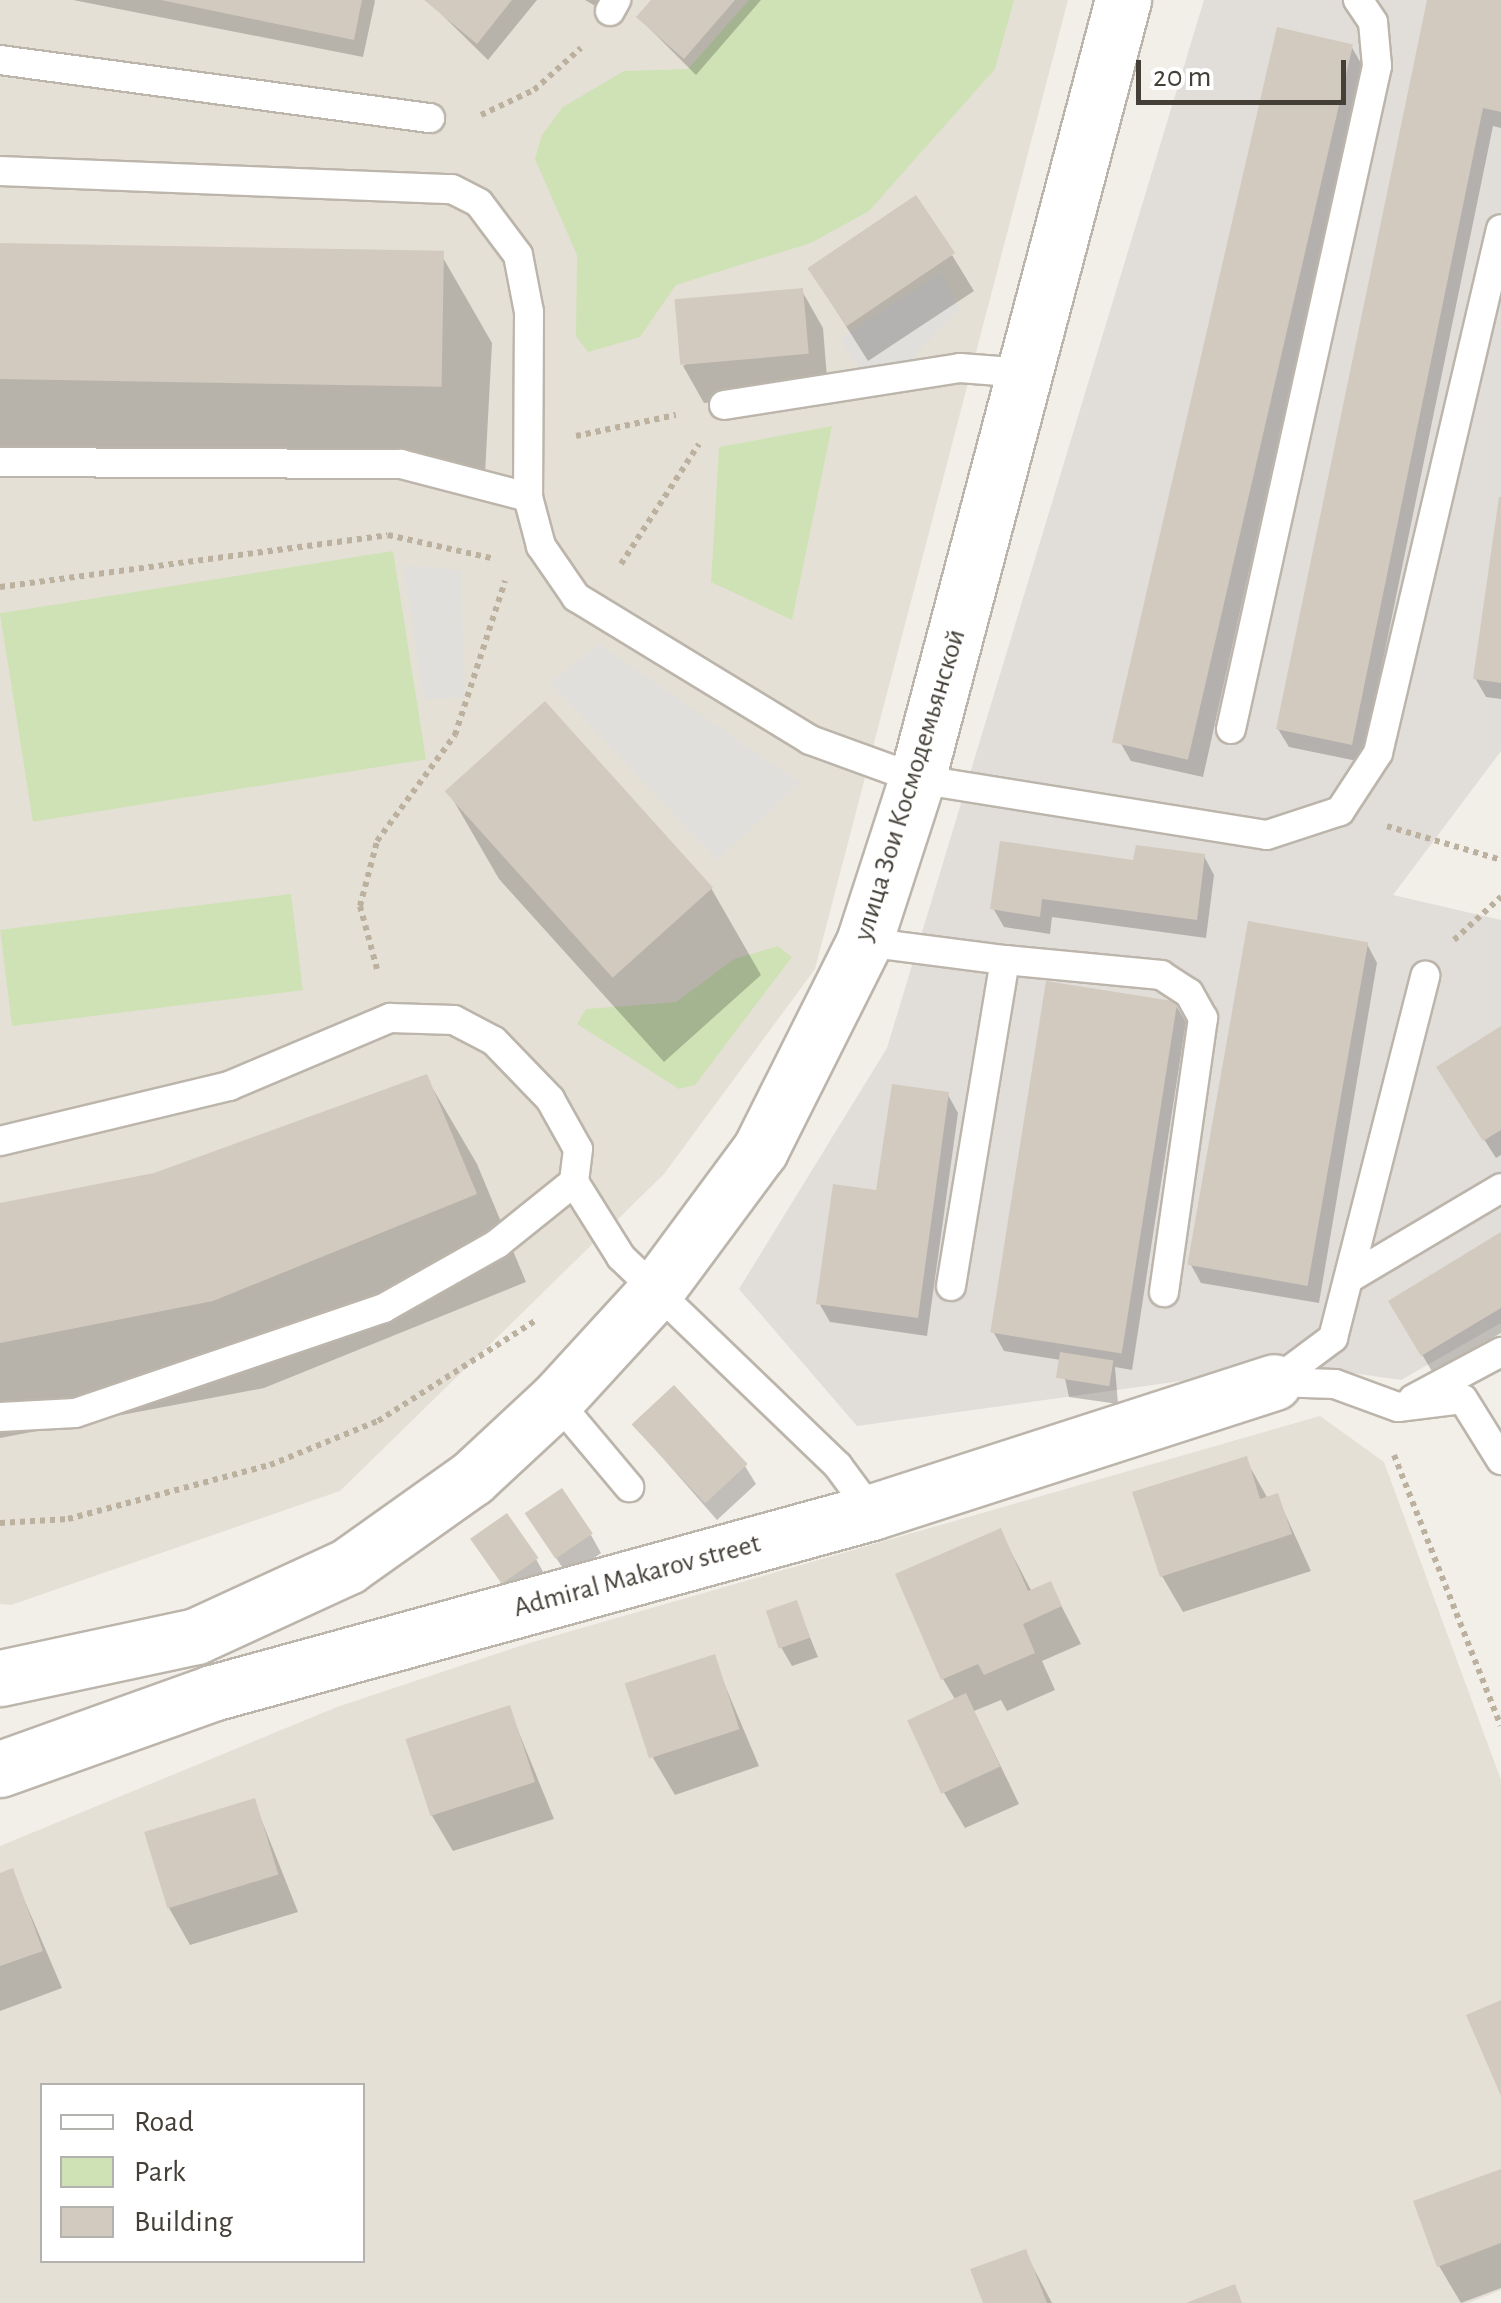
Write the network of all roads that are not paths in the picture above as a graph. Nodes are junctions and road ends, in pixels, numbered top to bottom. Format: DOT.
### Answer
graph roads {
  1 [pos="1123,0"];
  2 [pos="1358,0"];
  3 [pos="0,60"];
  4 [pos="430,118"];
  5 [pos="0,171"];
  6 [pos="1501,229"];
  7 [pos="1025,373"];
  8 [pos="724,406"];
  9 [pos="0,462"];
  10 [pos="528,497"];
  11 [pos="1231,729"];
  12 [pos="917,779"];
  13 [pos="864,942"];
  14 [pos="1005,960"];
  15 [pos="1425,976"];
  16 [pos="0,1140"];
  17 [pos="574,1182"];
  18 [pos="1501,1188"];
  19 [pos="1353,1276"];
  20 [pos="951,1286"];
  21 [pos="1164,1292"];
  22 [pos="654,1293"];
  23 [pos="1501,1352"];
  24 [pos="1274,1382"];
  25 [pos="556,1400"];
  26 [pos="1398,1407"];
  27 [pos="0,1417"];
  28 [pos="1501,1460"];
  29 [pos="629,1487"];
  30 [pos="872,1512"];
  31 [pos="196,1636"];
  32 [pos="0,1678"];
  33 [pos="212,1694"];
  34 [pos="0,1768"];
  1 -- 7 [label="street, улица Зои Космодемьянской"];
  2 -- 11 [label="lane"];
  3 -- 4 [label="lane"];
  5 -- 10 [label="lane"];
  6 -- 12 [label="lane"];
  7 -- 8 [label="lane"];
  7 -- 12 [label="street, улица Зои Космодемьянской"];
  9 -- 10 [label="lane"];
  10 -- 12 [label="lane"];
  12 -- 13 [label="street, улица Зои Космодемьянской"];
  13 -- 14 [label="lane"];
  13 -- 22 [label="street, улица Зои Космодемьянской"];
  14 -- 20 [label="lane"];
  14 -- 21 [label="lane"];
  15 -- 19 [label="lane"];
  16 -- 17 [label="lane"];
  17 -- 22 [label="lane"];
  17 -- 27 [label="lane"];
  18 -- 19 [label="lane"];
  19 -- 24 [label="lane"];
  22 -- 25 [label="street, улица Зои Космодемьянской"];
  22 -- 30 [label="lane"];
  23 -- 26 [label="lane"];
  24 -- 26 [label="lane"];
  24 -- 30 [label="street, Admiral Makarov street"];
  25 -- 29 [label="lane"];
  25 -- 31 [label="street, улица Зои Космодемьянской"];
  26 -- 28 [label="lane"];
  30 -- 33 [label="street, Admiral Makarov street"];
  31 -- 32 [label="street, улица Зои Космодемьянской"];
  31 -- 33 [label="street"];
  33 -- 34 [label="street, Admiral Makarov street"];
}
